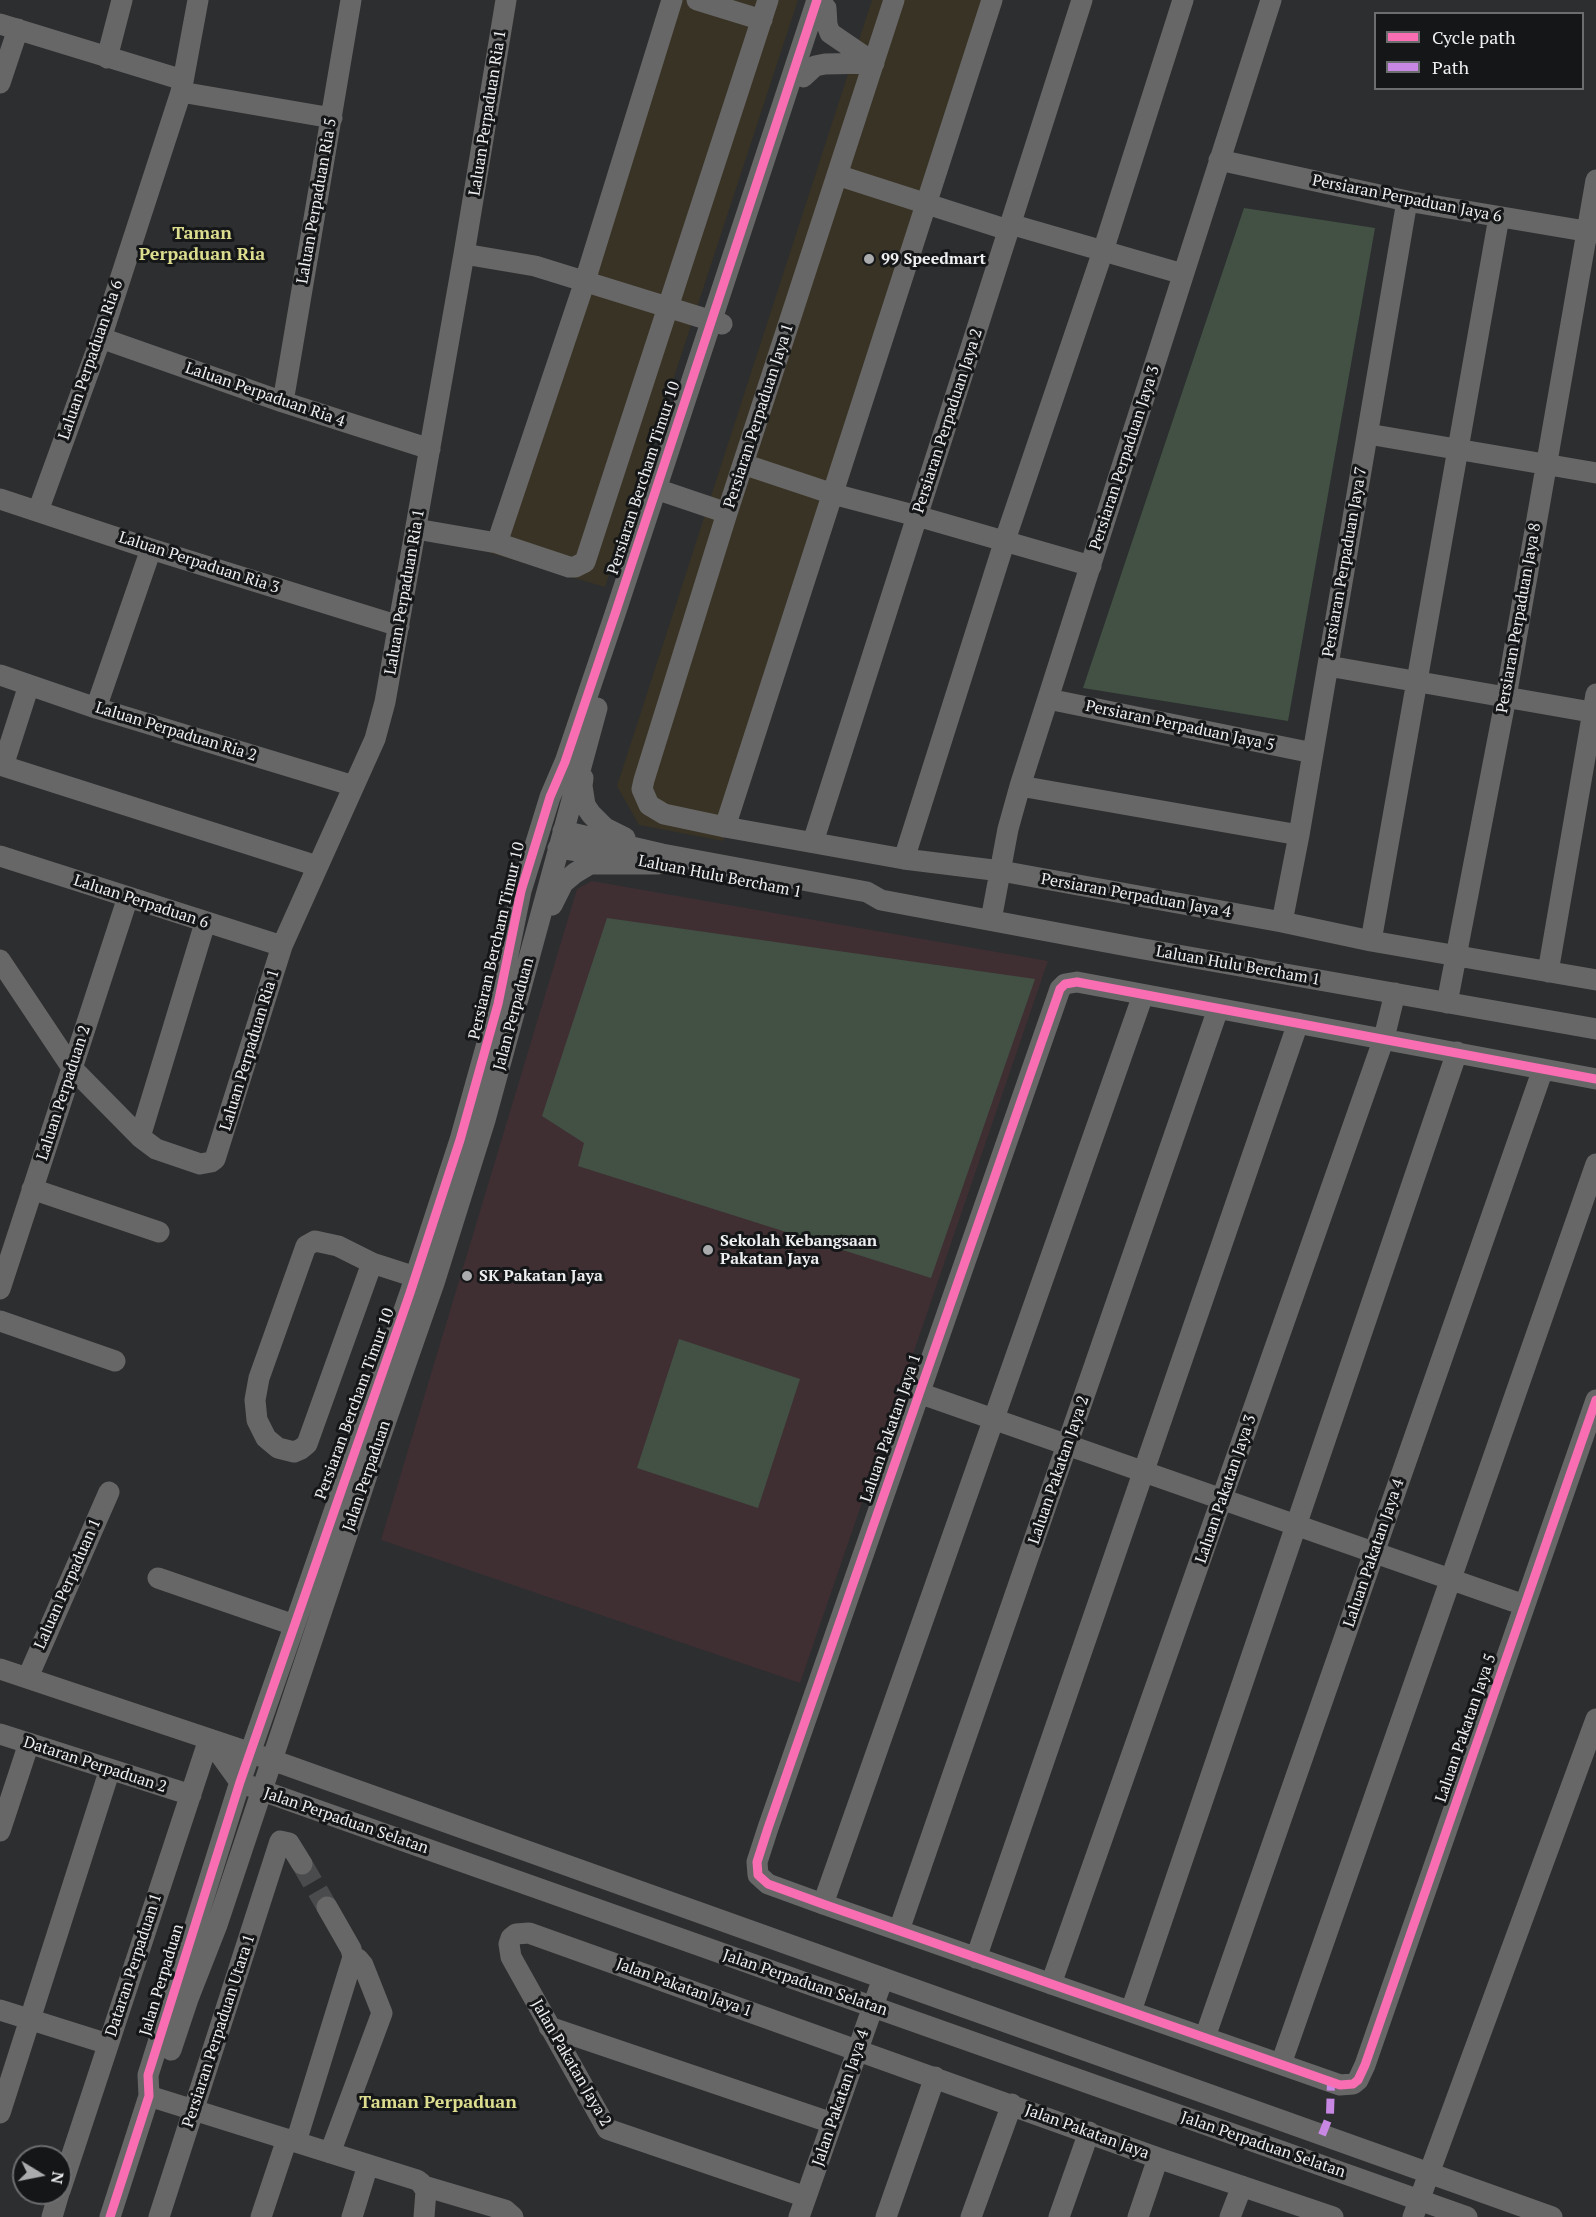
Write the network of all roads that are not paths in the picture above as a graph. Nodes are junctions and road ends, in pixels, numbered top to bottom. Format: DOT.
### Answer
graph roads {
  1 [pos="122,0"];
  2 [pos="198,0"];
  3 [pos="351,0"];
  4 [pos="506,0"];
  5 [pos="672,0"];
  6 [pos="697,0"];
  7 [pos="768,0"];
  8 [pos="894,0"];
  9 [pos="992,0"];
  10 [pos="1082,0"];
  11 [pos="1183,0"];
  12 [pos="1271,0"];
  13 [pos="824,3"];
  14 [pos="762,20"];
  15 [pos="9,26"];
  16 [pos="106,58"];
  17 [pos="874,63"];
  18 [pos="803,77"];
  19 [pos="0,83"];
  20 [pos="182,86"];
  21 [pos="332,118"];
  22 [pos="1219,160"];
  23 [pos="837,175"];
  24 [pos="1596,180"];
  25 [pos="1407,201"];
  26 [pos="927,204"];
  27 [pos="1499,217"];
  28 [pos="1009,227"];
  29 [pos="1592,232"];
  30 [pos="1103,251"];
  31 [pos="464,254"];
  32 [pos="1183,274"];
  33 [pos="585,280"];
  34 [pos="668,307"];
  35 [pos="717,323"];
  36 [pos="100,338"];
  37 [pos="283,402"];
  38 [pos="1368,434"];
  39 [pos="430,449"];
  40 [pos="1458,449"];
  41 [pos="743,464"];
  42 [pos="1546,465"];
  43 [pos="1596,473"];
  44 [pos="662,490"];
  45 [pos="833,494"];
  46 [pos="0,499"];
  47 [pos="38,512"];
  48 [pos="727,513"];
  49 [pos="917,516"];
  50 [pos="416,529"];
  51 [pos="1005,540"];
  52 [pos="497,543"];
  53 [pos="151,549"];
  54 [pos="1091,566"];
  55 [pos="399,626"];
  56 [pos="1328,666"];
  57 [pos="0,675"];
  58 [pos="1417,681"];
  59 [pos="28,685"];
  60 [pos="601,696"];
  61 [pos="1506,697"];
  62 [pos="1048,699"];
  63 [pos="1595,706"];
  64 [pos="96,708"];
  65 [pos="1312,753"];
  66 [pos="565,762"];
  67 [pos="1,765"];
  68 [pos="354,786"];
  69 [pos="1020,786"];
  70 [pos="676,817"];
  71 [pos="725,827"];
  72 [pos="1299,836"];
  73 [pos="558,839"];
  74 [pos="813,842"];
  75 [pos="0,856"];
  76 [pos="660,859"];
  77 [pos="904,859"];
  78 [pos="317,866"];
  79 [pos="1001,871"];
  80 [pos="128,897"];
  81 [pos="991,920"];
  82 [pos="205,922"];
  83 [pos="1282,922"];
  84 [pos="1371,941"];
  85 [pos="282,946"];
  86 [pos="1456,955"];
  87 [pos="0,960"];
  88 [pos="1548,972"];
  89 [pos="1596,980"];
  90 [pos="1395,993"];
  91 [pos="520,995"];
  92 [pos="1143,995"];
  93 [pos="1447,1003"];
  94 [pos="498,1004"];
  95 [pos="1218,1009"];
  96 [pos="1298,1023"];
  97 [pos="1596,1029"];
  98 [pos="1384,1038"];
  99 [pos="1456,1052"];
  100 [pos="72,1068"];
  101 [pos="1543,1069"];
  102 [pos="1596,1079"];
  103 [pos="140,1137"];
  104 [pos="1596,1164"];
  105 [pos="32,1189"];
  106 [pos="159,1232"];
  107 [pos="372,1263"];
  108 [pos="425,1280"];
  109 [pos="1,1284"];
  110 [pos="0,1321"];
  111 [pos="115,1361"];
  112 [pos="919,1393"];
  113 [pos="1596,1400"];
  114 [pos="994,1419"];
  115 [pos="1068,1445"];
  116 [pos="1145,1472"];
  117 [pos="367,1475"];
  118 [pos="109,1491"];
  119 [pos="1223,1499"];
  120 [pos="333,1510"];
  121 [pos="1296,1524"];
  122 [pos="1374,1552"];
  123 [pos="159,1578"];
  124 [pos="1450,1579"];
  125 [pos="1524,1605"];
  126 [pos="294,1625"];
  127 [pos="0,1669"];
  128 [pos="28,1677"];
  129 [pos="1596,1719"];
  130 [pos="0,1734"];
  131 [pos="209,1739"];
  132 [pos="29,1743"];
  133 [pos="250,1753"];
  134 [pos="272,1760"];
  135 [pos="110,1769"];
  136 [pos="240,1782"];
  137 [pos="260,1790"];
  138 [pos="191,1795"];
  139 [pos="1,1825"];
  140 [pos="302,1864"];
  141 [pos="823,1904"];
  142 [pos="327,1907"];
  143 [pos="899,1930"];
  144 [pos="511,1938"];
  145 [pos="353,1957"];
  146 [pos="976,1958"];
  147 [pos="883,1978"];
  148 [pos="1051,1984"];
  149 [pos="873,2007"];
  150 [pos="0,2010"];
  151 [pos="1131,2011"];
  152 [pos="30,2019"];
  153 [pos="549,2026"];
  154 [pos="1205,2037"];
  155 [pos="108,2044"];
  156 [pos="858,2050"];
  157 [pos="1281,2064"];
  158 [pos="935,2077"];
  159 [pos="148,2096"];
  160 [pos="1011,2104"];
  161 [pos="194,2109"];
  162 [pos="0,2113"];
  163 [pos="832,2123"];
  164 [pos="1089,2132"];
  165 [pos="291,2140"];
  166 [pos="330,2153"];
  167 [pos="72,2155"];
  168 [pos="1158,2158"];
  169 [pos="368,2165"];
  170 [pos="1429,2173"];
  171 [pos="1242,2186"];
  172 [pos="806,2197"];
  173 [pos="425,2203"];
  174 [pos="1416,2208"];
  175 [pos="1322,2215"];
  176 [pos="110,2217"];
  177 [pos="159,2217"];
  178 [pos="261,2217"];
  179 [pos="352,2217"];
  180 [pos="513,2217"];
  181 [pos="799,2217"];
  182 [pos="886,2217"];
  183 [pos="971,2217"];
  184 [pos="1059,2217"];
  185 [pos="1138,2217"];
  186 [pos="1230,2217"];
  187 [pos="1467,2217"];
  188 [pos="1552,2217"];
  1 -- 16 [label="street"];
  2 -- 20 [label="street, Laluan Perpaduan Ria 6"];
  3 -- 21 [label="street, Laluan Perpaduan Ria 5"];
  4 -- 31 [label="street, Laluan Perpaduan Ria 1"];
  5 -- 33 [label="street"];
  6 -- 14 [label="street"];
  7 -- 14 [label="street"];
  8 -- 17 [label="street, Persiaran Perpaduan Jaya 1"];
  9 -- 26 [label="street"];
  10 -- 28 [label="street, Persiaran Perpaduan Jaya 2"];
  11 -- 30 [label="street"];
  12 -- 22 [label="street, Persiaran Perpaduan Jaya 3"];
  13 -- 17 [label="street"];
  13 -- 18 [label="street, Persiaran Bercham Timur 10"];
  13 -- 35 [label="street, Persiaran Bercham Timur 10"];
  14 -- 34 [label="street"];
  15 -- 16 [label="street"];
  15 -- 19 [label="street"];
  16 -- 20 [label="street"];
  17 -- 18 [label="street"];
  17 -- 23 [label="street, Persiaran Perpaduan Jaya 1"];
  18 -- 35 [label="street, Persiaran Bercham Timur 10"];
  20 -- 21 [label="street"];
  20 -- 36 [label="street, Laluan Perpaduan Ria 6"];
  21 -- 37 [label="street, Laluan Perpaduan Ria 5"];
  22 -- 25 [label="street, Persiaran Perpaduan Jaya 6"];
  22 -- 32 [label="street, Persiaran Perpaduan Jaya 3"];
  23 -- 26 [label="street"];
  23 -- 41 [label="street, Persiaran Perpaduan Jaya 1"];
  24 -- 29 [label="street, Persiaran Perpaduan Jaya 8"];
  25 -- 27 [label="street, Persiaran Perpaduan Jaya 6"];
  25 -- 38 [label="street, Persiaran Perpaduan Jaya 7"];
  26 -- 28 [label="street"];
  26 -- 45 [label="street"];
  27 -- 29 [label="street, Persiaran Perpaduan Jaya 6"];
  27 -- 40 [label="street"];
  28 -- 30 [label="street"];
  28 -- 49 [label="street, Persiaran Perpaduan Jaya 2"];
  29 -- 42 [label="street, Persiaran Perpaduan Jaya 8"];
  30 -- 32 [label="street"];
  30 -- 51 [label="street"];
  31 -- 33 [label="street"];
  31 -- 39 [label="street, Laluan Perpaduan Ria 1"];
  32 -- 54 [label="street, Persiaran Perpaduan Jaya 3"];
  33 -- 34 [label="street"];
  33 -- 52 [label="street"];
  34 -- 35 [label="street"];
  34 -- 52 [label="street"];
  35 -- 44 [label="street, Persiaran Bercham Timur 10"];
  36 -- 37 [label="street, Laluan Perpaduan Ria 4"];
  36 -- 47 [label="street, Laluan Perpaduan Ria 6"];
  37 -- 39 [label="street, Laluan Perpaduan Ria 4"];
  38 -- 40 [label="street"];
  38 -- 56 [label="street, Persiaran Perpaduan Jaya 7"];
  39 -- 50 [label="street, Laluan Perpaduan Ria 1"];
  40 -- 42 [label="street"];
  40 -- 58 [label="street"];
  41 -- 45 [label="street"];
  41 -- 48 [label="street, Persiaran Perpaduan Jaya 1"];
  42 -- 43 [label="street"];
  42 -- 61 [label="street, Persiaran Perpaduan Jaya 8"];
  44 -- 48 [label="street"];
  44 -- 60 [label="street, Persiaran Bercham Timur 10"];
  44 -- 66 [label="street, Persiaran Bercham Timur 10"];
  45 -- 49 [label="street"];
  45 -- 71 [label="street"];
  46 -- 47 [label="street, Laluan Perpaduan Ria 3"];
  47 -- 53 [label="street, Laluan Perpaduan Ria 3"];
  48 -- 70 [label="street, Persiaran Perpaduan Jaya 1"];
  49 -- 51 [label="street"];
  49 -- 74 [label="street, Persiaran Perpaduan Jaya 2"];
  50 -- 52 [label="street"];
  50 -- 55 [label="street, Laluan Perpaduan Ria 1"];
  51 -- 54 [label="street"];
  51 -- 77 [label="street"];
  53 -- 55 [label="street, Laluan Perpaduan Ria 3"];
  53 -- 64 [label="street"];
  54 -- 62 [label="street, Persiaran Perpaduan Jaya 3"];
  55 -- 68 [label="street, Laluan Perpaduan Ria 1"];
  56 -- 58 [label="street"];
  56 -- 65 [label="street, Persiaran Perpaduan Jaya 7"];
  57 -- 59 [label="street, Laluan Perpaduan Ria 2"];
  58 -- 61 [label="street"];
  58 -- 84 [label="street"];
  59 -- 64 [label="street, Laluan Perpaduan Ria 2"];
  59 -- 67 [label="street"];
  60 -- 73 [label="street, Persiaran Bercham Timur 10"];
  60 -- 76 [label="street"];
  61 -- 63 [label="street"];
  61 -- 86 [label="street, Persiaran Perpaduan Jaya 8"];
  62 -- 65 [label="street, Persiaran Perpaduan Jaya 5"];
  62 -- 69 [label="street, Persiaran Perpaduan Jaya 3"];
  63 -- 88 [label="street"];
  64 -- 68 [label="street, Laluan Perpaduan Ria 2"];
  65 -- 72 [label="street, Persiaran Perpaduan Jaya 7"];
  66 -- 73 [label="street"];
  66 -- 94 [label="street, Persiaran Bercham Timur 10"];
  67 -- 78 [label="street"];
  68 -- 78 [label="street, Laluan Perpaduan Ria 1"];
  69 -- 72 [label="street"];
  69 -- 79 [label="street, Persiaran Perpaduan Jaya 3"];
  70 -- 71 [label="street, Persiaran Perpaduan Jaya 4"];
  71 -- 74 [label="street, Persiaran Perpaduan Jaya 4"];
  72 -- 83 [label="street, Persiaran Perpaduan Jaya 7"];
  73 -- 76 [label="street, Laluan Hulu Bercham 1"];
  73 -- 91 [label="street, Jalan Perpaduan"];
  73 -- 94 [label="street"];
  74 -- 77 [label="street, Persiaran Perpaduan Jaya 4"];
  75 -- 80 [label="street, Laluan Perpaduan 6"];
  76 -- 81 [label="street, Laluan Hulu Bercham 1"];
  76 -- 91 [label="street"];
  77 -- 79 [label="street, Persiaran Perpaduan Jaya 4"];
  78 -- 85 [label="street, Laluan Perpaduan Ria 1"];
  79 -- 81 [label="street, Persiaran Perpaduan Jaya 3"];
  79 -- 83 [label="street, Persiaran Perpaduan Jaya 4"];
  80 -- 82 [label="street, Laluan Perpaduan 6"];
  80 -- 100 [label="street, Laluan Perpaduan 2"];
  81 -- 90 [label="street, Laluan Hulu Bercham 1"];
  82 -- 85 [label="street, Laluan Perpaduan 6"];
  82 -- 103 [label="street"];
  83 -- 84 [label="street, Persiaran Perpaduan Jaya 4"];
  84 -- 86 [label="street, Persiaran Perpaduan Jaya 4"];
  85 -- 103 [label="street, Laluan Perpaduan Ria 1"];
  86 -- 88 [label="street, Persiaran Perpaduan Jaya 4"];
  86 -- 93 [label="street, Persiaran Perpaduan Jaya 8"];
  87 -- 100 [label="street"];
  88 -- 89 [label="street, Persiaran Perpaduan Jaya 4"];
  90 -- 93 [label="street, Laluan Hulu Bercham 1"];
  90 -- 98 [label="street, Laluan Pakatan Jaya 3"];
  91 -- 108 [label="street, Jalan Perpaduan"];
  92 -- 95 [label="street"];
  92 -- 112 [label="street, Laluan Pakatan Jaya 1"];
  92 -- 114 [label="street"];
  93 -- 97 [label="street, Laluan Hulu Bercham 1"];
  94 -- 108 [label="street, Persiaran Bercham Timur 10"];
  95 -- 96 [label="street"];
  95 -- 115 [label="street, Laluan Pakatan Jaya 2"];
  96 -- 98 [label="street"];
  96 -- 116 [label="street"];
  98 -- 99 [label="street"];
  98 -- 119 [label="street, Laluan Pakatan Jaya 3"];
  99 -- 101 [label="street"];
  99 -- 121 [label="street"];
  100 -- 103 [label="street"];
  100 -- 105 [label="street, Laluan Perpaduan 2"];
  101 -- 102 [label="street"];
  101 -- 122 [label="street, Laluan Pakatan Jaya 4"];
  104 -- 124 [label="street"];
  105 -- 106 [label="street"];
  105 -- 109 [label="street, Laluan Perpaduan 2"];
  107 -- 107 [label="street"];
  107 -- 108 [label="street"];
  108 -- 117 [label="street, Jalan Perpaduan"];
  108 -- 120 [label="street, Persiaran Bercham Timur 10"];
  110 -- 111 [label="street"];
  112 -- 114 [label="street"];
  112 -- 141 [label="street, Laluan Pakatan Jaya 1"];
  113 -- 125 [label="street, Laluan Pakatan Jaya 5"];
  114 -- 115 [label="street"];
  114 -- 141 [label="street"];
  115 -- 116 [label="street"];
  115 -- 143 [label="street, Laluan Pakatan Jaya 2"];
  116 -- 119 [label="street"];
  116 -- 146 [label="street"];
  117 -- 120 [label="street"];
  117 -- 134 [label="street, Jalan Perpaduan"];
  118 -- 128 [label="street, Laluan Perpaduan 1"];
  119 -- 121 [label="street"];
  119 -- 148 [label="street, Laluan Pakatan Jaya 3"];
  120 -- 126 [label="street, Persiaran Bercham Timur 10"];
  121 -- 122 [label="street"];
  121 -- 151 [label="street"];
  122 -- 124 [label="street"];
  122 -- 154 [label="street, Laluan Pakatan Jaya 4"];
  123 -- 126 [label="street"];
  124 -- 125 [label="street"];
  124 -- 157 [label="street"];
  125 -- 157 [label="street, Laluan Pakatan Jaya 5"];
  126 -- 133 [label="street, Persiaran Bercham Timur 10"];
  127 -- 128 [label="street"];
  128 -- 131 [label="street"];
  129 -- 170 [label="street"];
  130 -- 132 [label="street, Dataran Perpaduan 2"];
  131 -- 133 [label="street"];
  131 -- 136 [label="street"];
  131 -- 138 [label="street, Dataran Perpaduan 1"];
  132 -- 135 [label="street, Dataran Perpaduan 2"];
  132 -- 139 [label="street"];
  133 -- 134 [label="street, Jalan Perpaduan Selatan"];
  133 -- 136 [label="street, Jalan Perpaduan"];
  134 -- 137 [label="street, Jalan Perpaduan"];
  134 -- 147 [label="street, Jalan Perpaduan Selatan"];
  135 -- 138 [label="street, Dataran Perpaduan 2"];
  135 -- 152 [label="street"];
  136 -- 137 [label="street, Jalan Perpaduan Selatan"];
  136 -- 159 [label="street, Jalan Perpaduan"];
  137 -- 149 [label="street, Jalan Perpaduan Selatan"];
  137 -- 159 [label="street, Jalan Perpaduan"];
  138 -- 155 [label="street, Dataran Perpaduan 1"];
  140 -- 161 [label="street, Persiaran Perpaduan Utara 1"];
  141 -- 143 [label="street"];
  142 -- 145 [label="street"];
  143 -- 146 [label="street"];
  144 -- 153 [label="street, Jalan Pakatan Jaya 2"];
  144 -- 156 [label="street, Jalan Pakatan Jaya 1"];
  145 -- 165 [label="street"];
  145 -- 166 [label="street"];
  146 -- 148 [label="street"];
  147 -- 149 [label="street, Jalan Pakatan Jaya 4"];
  147 -- 170 [label="street, Jalan Perpaduan Selatan"];
  148 -- 151 [label="street"];
  149 -- 156 [label="street, Jalan Pakatan Jaya 4"];
  149 -- 174 [label="street, Jalan Perpaduan Selatan"];
  150 -- 152 [label="street"];
  151 -- 154 [label="street"];
  152 -- 155 [label="street"];
  152 -- 162 [label="street"];
  153 -- 163 [label="street"];
  153 -- 172 [label="street, Jalan Pakatan Jaya 2"];
  154 -- 157 [label="street"];
  155 -- 167 [label="street, Dataran Perpaduan 1"];
  156 -- 158 [label="street, Jalan Pakatan Jaya"];
  156 -- 163 [label="street, Jalan Pakatan Jaya 4"];
  158 -- 160 [label="street, Jalan Pakatan Jaya"];
  158 -- 182 [label="street"];
  159 -- 161 [label="street"];
  159 -- 176 [label="street, Jalan Perpaduan"];
  160 -- 164 [label="street, Jalan Pakatan Jaya"];
  160 -- 183 [label="street"];
  161 -- 165 [label="street"];
  161 -- 177 [label="street, Persiaran Perpaduan Utara 1"];
  163 -- 172 [label="street, Jalan Pakatan Jaya 4"];
  164 -- 168 [label="street, Jalan Pakatan Jaya"];
  164 -- 184 [label="street"];
  165 -- 166 [label="street"];
  165 -- 178 [label="street"];
  166 -- 169 [label="street"];
  168 -- 171 [label="street, Jalan Pakatan Jaya"];
  168 -- 185 [label="street"];
  169 -- 173 [label="street"];
  169 -- 179 [label="street"];
  170 -- 174 [label="street"];
  170 -- 188 [label="street, Jalan Perpaduan Selatan"];
  171 -- 175 [label="street, Jalan Pakatan Jaya"];
  171 -- 186 [label="street"];
  172 -- 181 [label="street, Jalan Pakatan Jaya 4"];
  173 -- 180 [label="street"];
  174 -- 187 [label="street, Jalan Perpaduan Selatan"];
}
